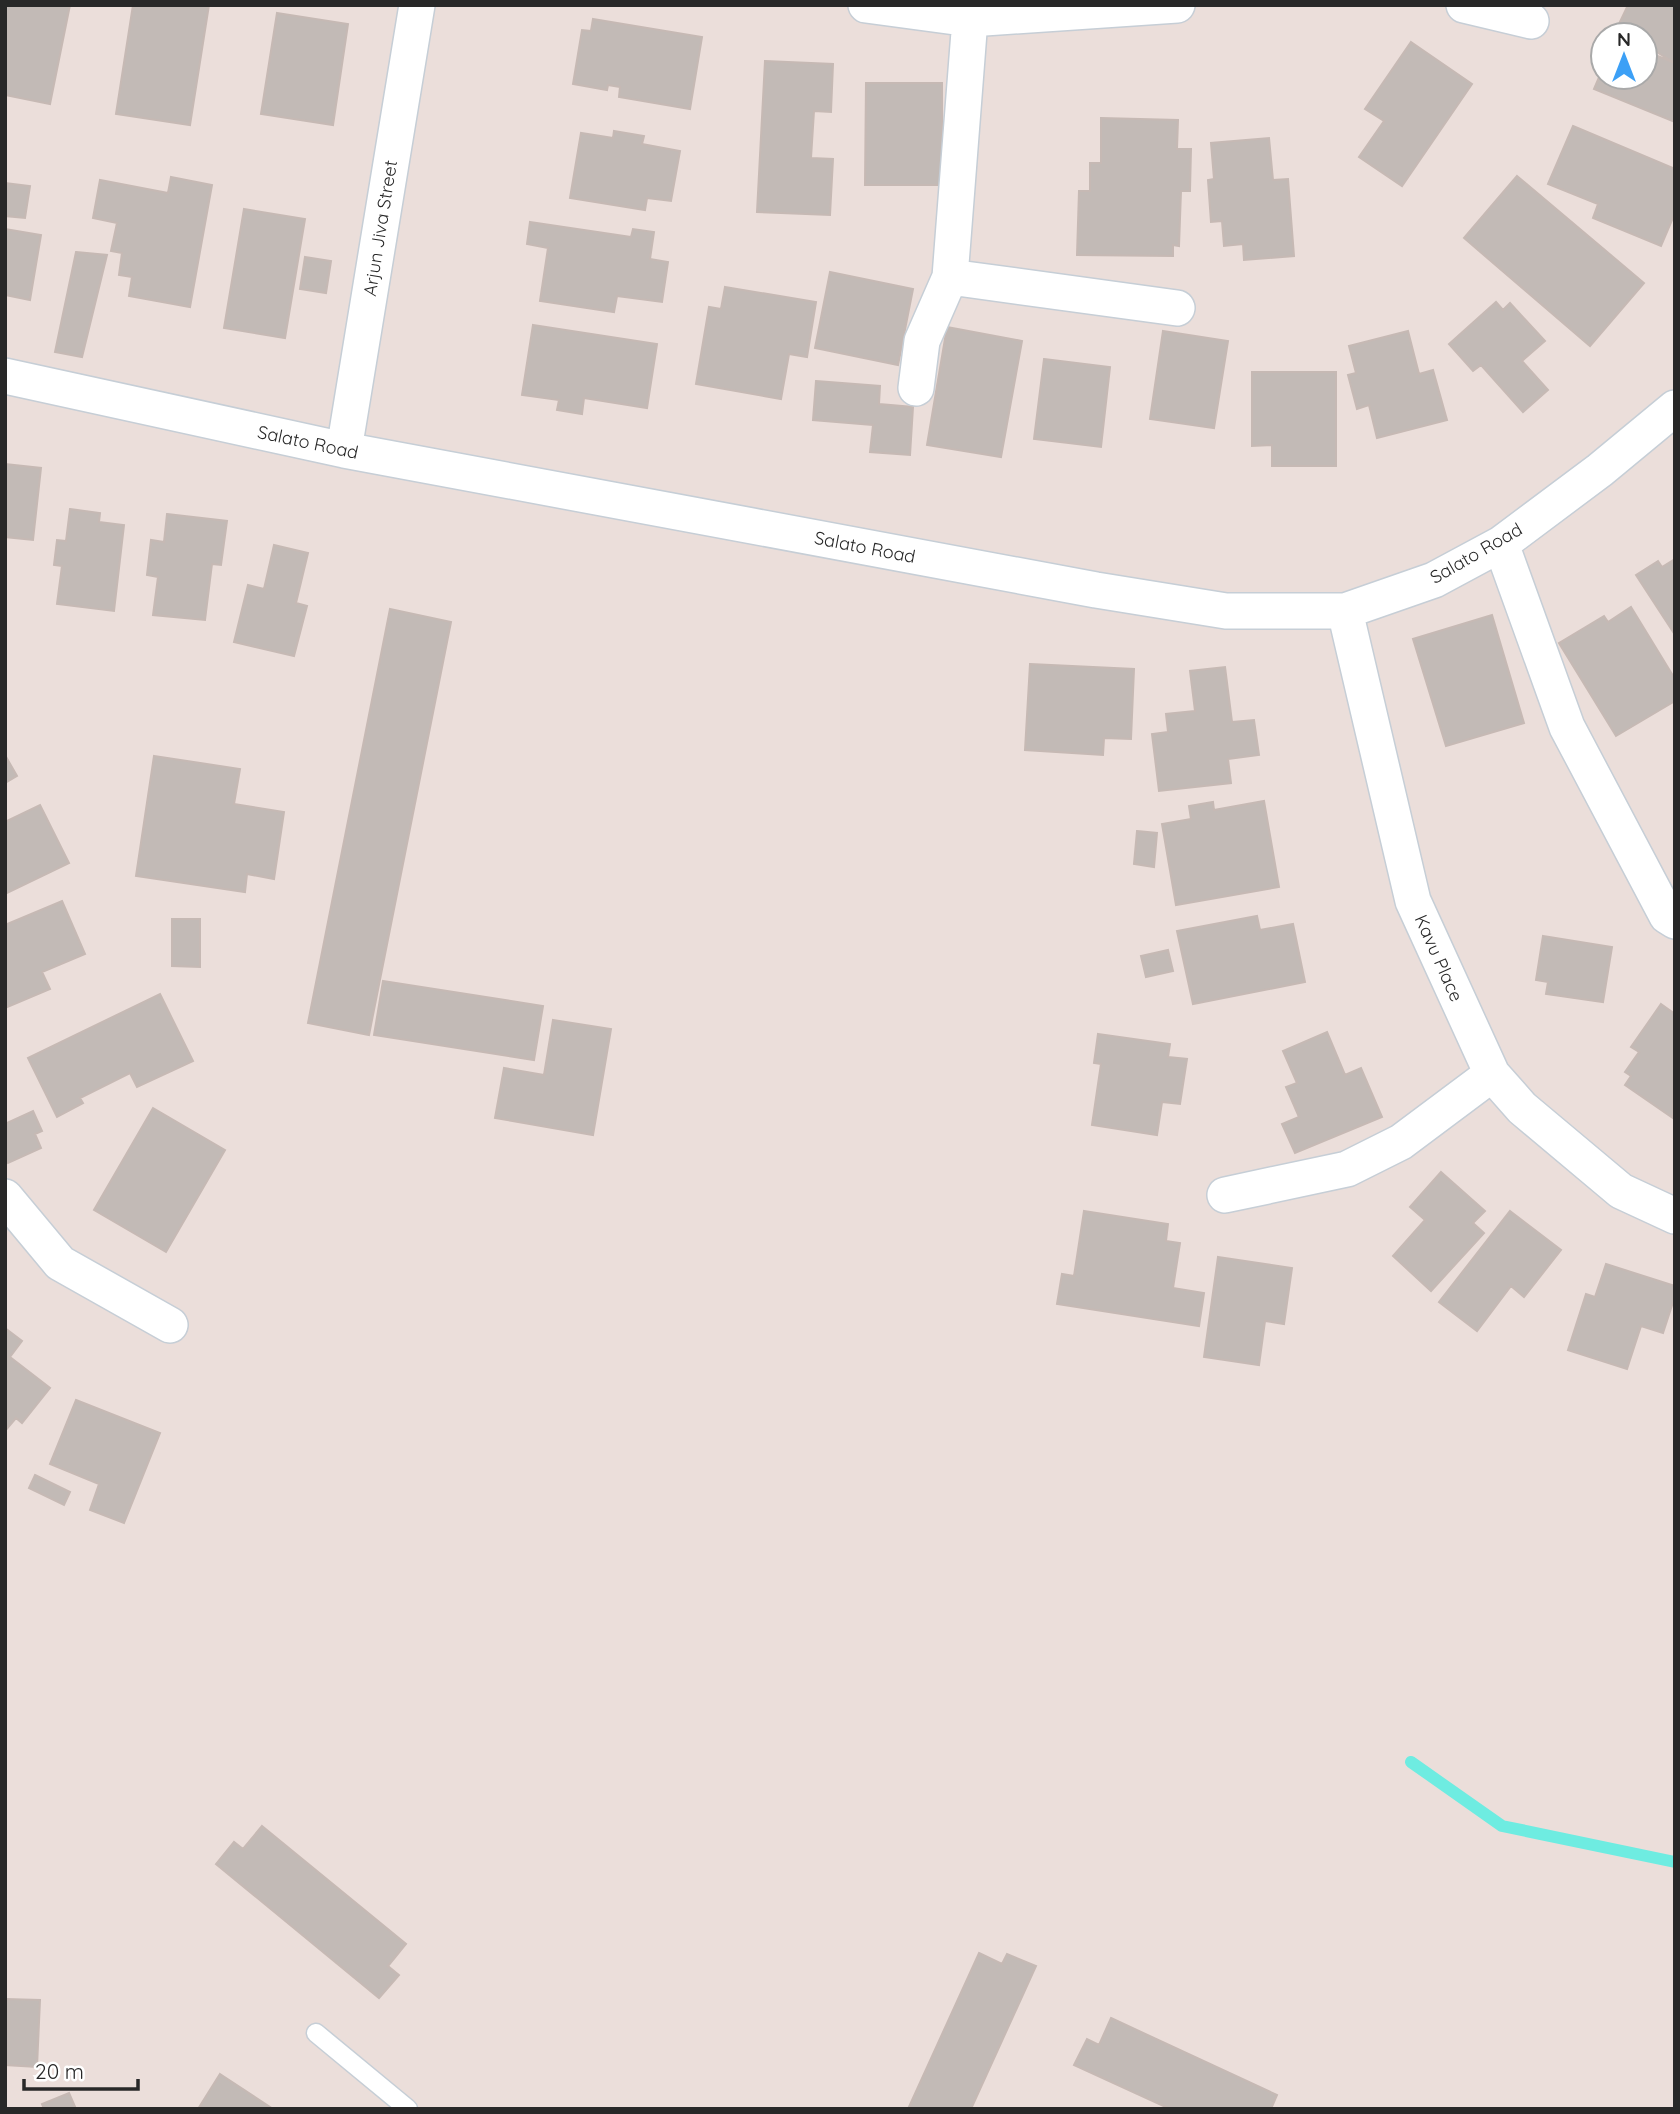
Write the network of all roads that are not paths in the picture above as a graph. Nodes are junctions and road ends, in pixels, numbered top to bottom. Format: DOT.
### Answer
graph roads {
  1 [pos="417,5"];
  2 [pos="866,5"];
  3 [pos="1177,5"];
  4 [pos="1464,5"];
  5 [pos="970,19"];
  6 [pos="1531,21"];
  7 [pos="950,277"];
  8 [pos="1177,308"];
  9 [pos="5,376"];
  10 [pos="916,388"];
  11 [pos="1675,408"];
  12 [pos="344,450"];
  13 [pos="1500,544"];
  14 [pos="1345,611"];
  15 [pos="1675,921"];
  16 [pos="1492,1074"];
  17 [pos="1225,1195"];
  18 [pos="5,1197"];
  19 [pos="1675,1216"];
  20 [pos="170,1325"];
  21 [pos="316,2033"];
  22 [pos="408,2109"];
  1 -- 12 [label="street, Arjun Jiva Street"];
  2 -- 5 [label="street"];
  3 -- 5 [label="street"];
  4 -- 6 [label="street"];
  5 -- 7 [label="street"];
  7 -- 8 [label="street"];
  7 -- 10 [label="street"];
  9 -- 12 [label="street, Salato Road"];
  11 -- 13 [label="street, Salato Road"];
  12 -- 14 [label="street, Salato Road"];
  13 -- 14 [label="street, Salato Road"];
  13 -- 15 [label="street"];
  14 -- 16 [label="street, Kavu Place"];
  16 -- 17 [label="street"];
  16 -- 19 [label="street, Kavu Place"];
  18 -- 20 [label="street"];
  21 -- 22 [label="lane"];
}
